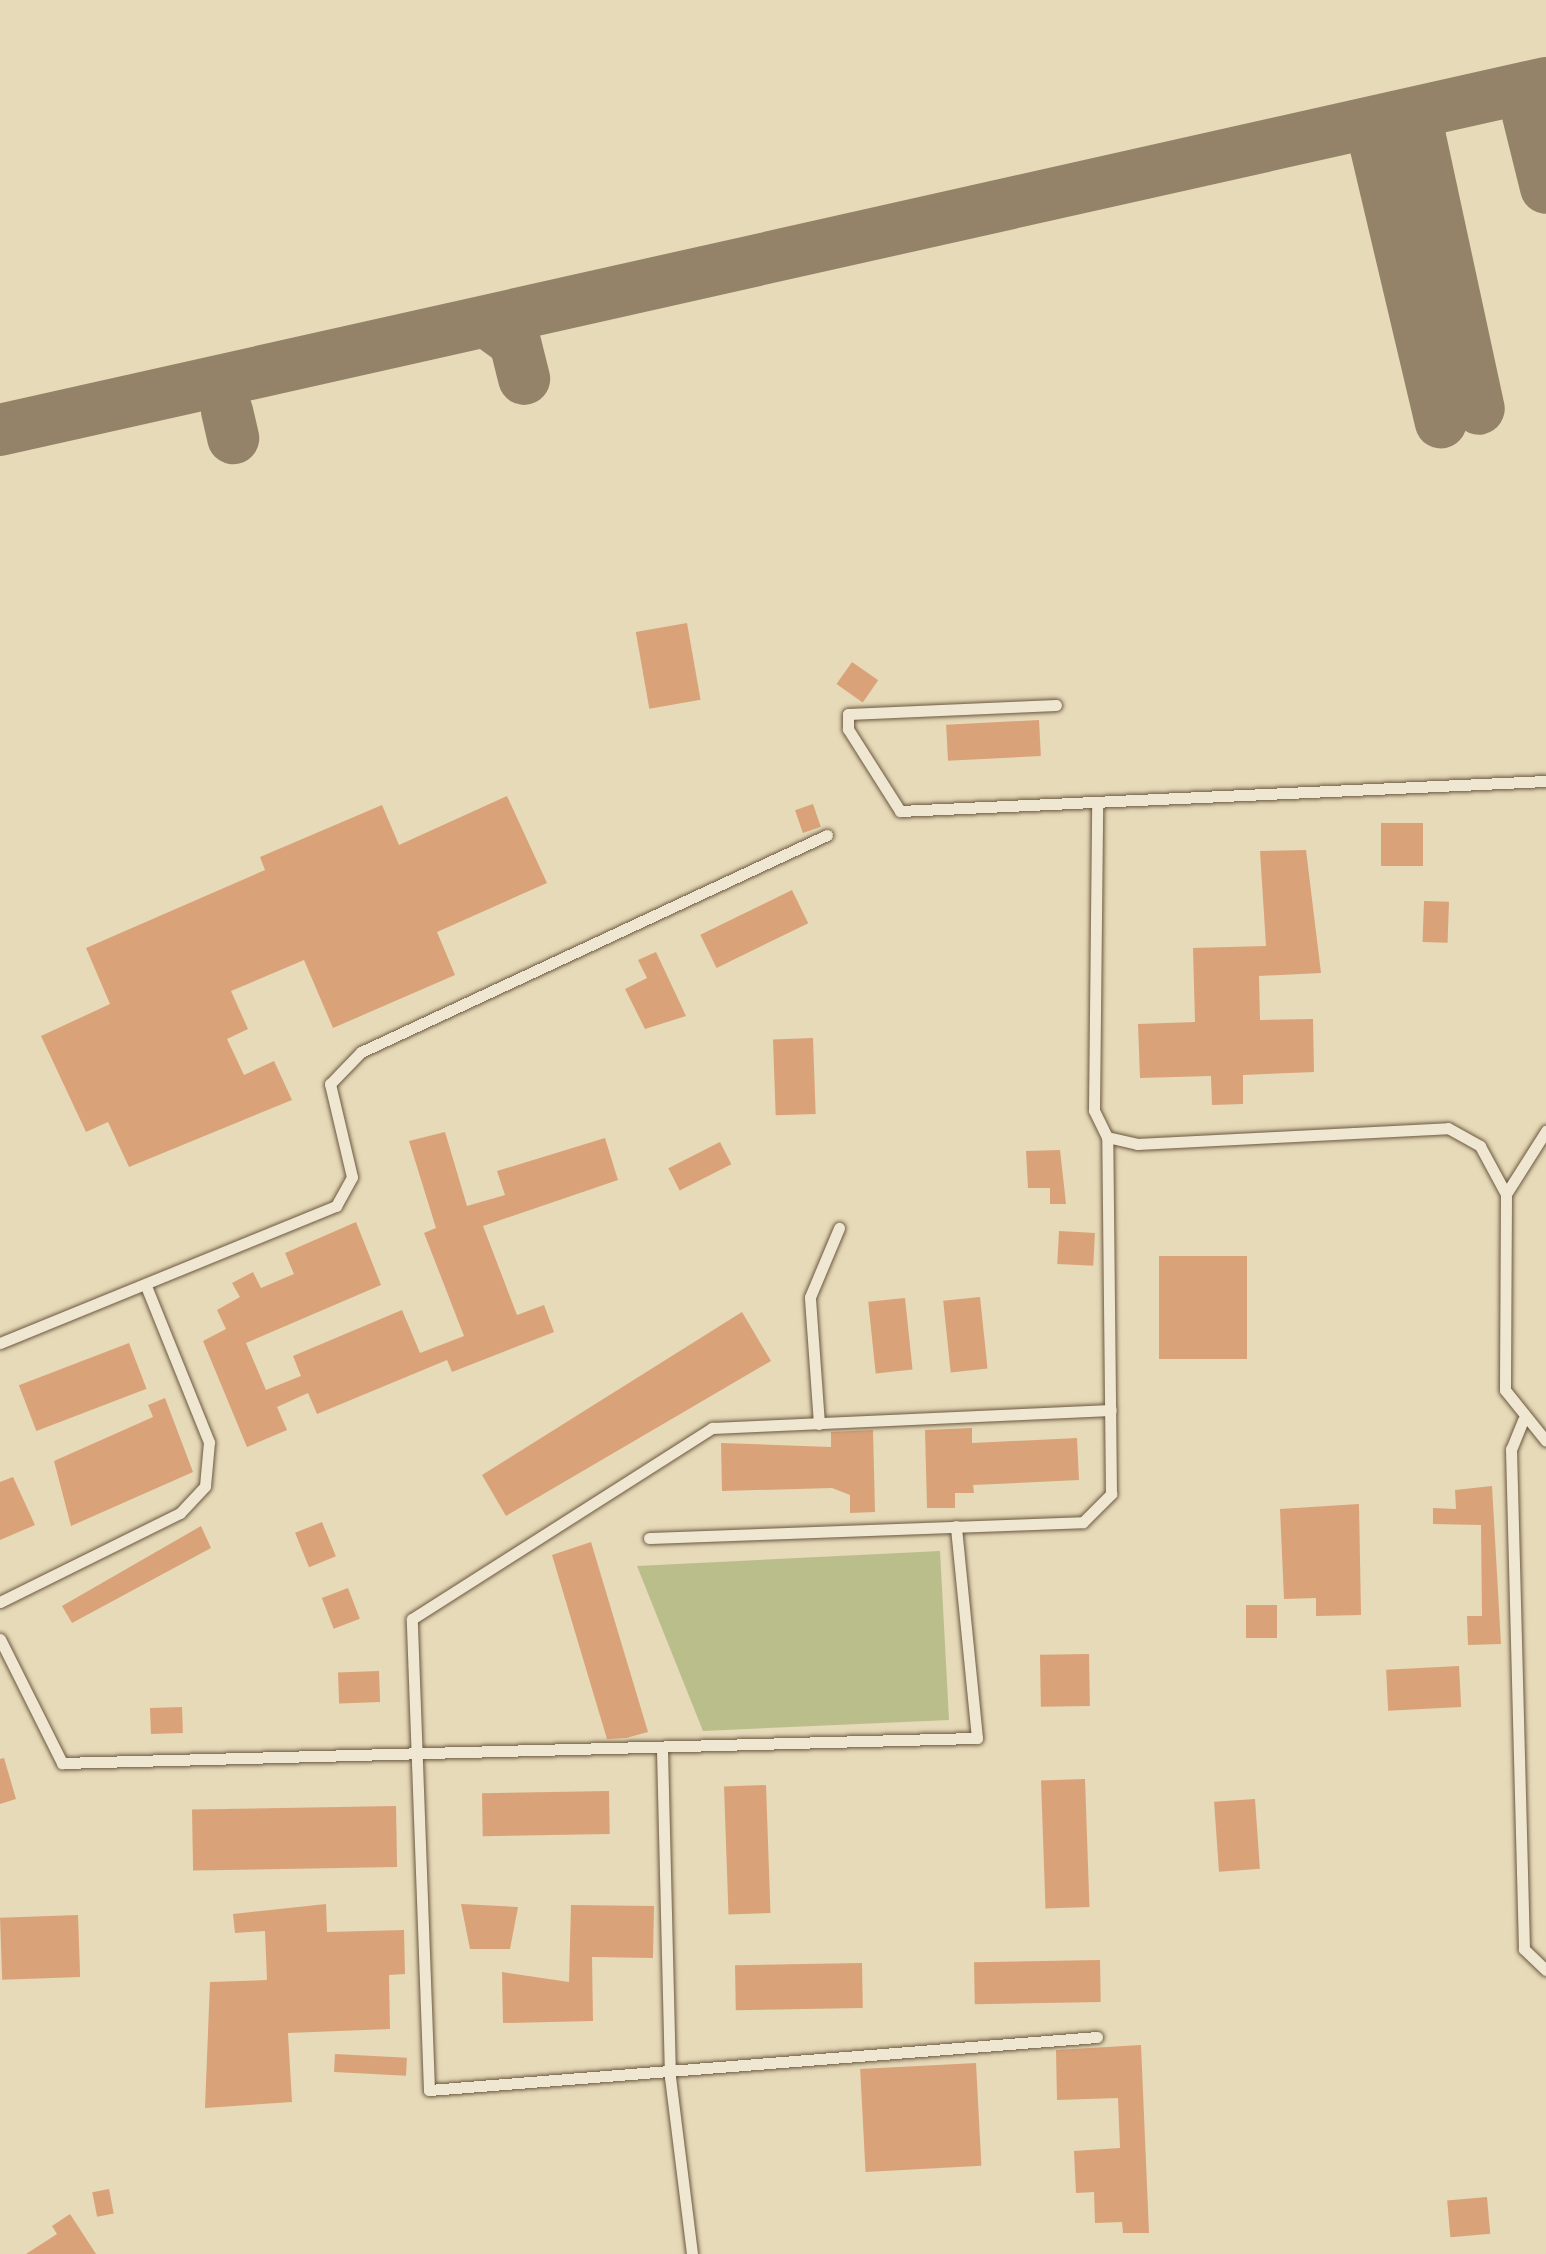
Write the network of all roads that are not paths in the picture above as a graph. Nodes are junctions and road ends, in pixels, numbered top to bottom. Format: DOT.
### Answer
graph roads {
  1 [pos="1056,705"];
  2 [pos="1546,781"];
  3 [pos="1097,802"];
  4 [pos="827,835"];
  5 [pos="1546,1131"];
  6 [pos="1107,1137"];
  7 [pos="1506,1194"];
  8 [pos="839,1228"];
  9 [pos="146,1286"];
  10 [pos="0,1344"];
  11 [pos="1111,1410"];
  12 [pos="1522,1420"];
  13 [pos="819,1424"];
  14 [pos="1546,1441"];
  15 [pos="956,1526"];
  16 [pos="649,1538"];
  17 [pos="0,1602"];
  18 [pos="0,1639"];
  19 [pos="662,1750"];
  20 [pos="417,1759"];
  21 [pos="1546,1970"];
  22 [pos="1097,2037"];
  23 [pos="670,2076"];
  24 [pos="692,2254"];
  1 -- 3 [label="lane"];
  2 -- 3 [label="lane"];
  3 -- 6 [label="lane"];
  4 -- 9 [label="lane"];
  5 -- 7 [label="lane"];
  6 -- 7 [label="lane"];
  6 -- 11 [label="lane"];
  7 -- 12 [label="lane"];
  8 -- 13 [label="lane"];
  9 -- 10 [label="lane"];
  9 -- 17 [label="lane"];
  11 -- 13 [label="lane"];
  11 -- 15 [label="lane"];
  12 -- 14 [label="lane"];
  12 -- 21 [label="lane"];
  13 -- 20 [label="lane"];
  15 -- 16 [label="lane"];
  15 -- 19 [label="lane"];
  18 -- 20 [label="lane"];
  19 -- 20 [label="lane"];
  19 -- 23 [label="lane"];
  20 -- 23 [label="lane"];
  22 -- 23 [label="lane"];
  23 -- 24 [label="lane"];
}
